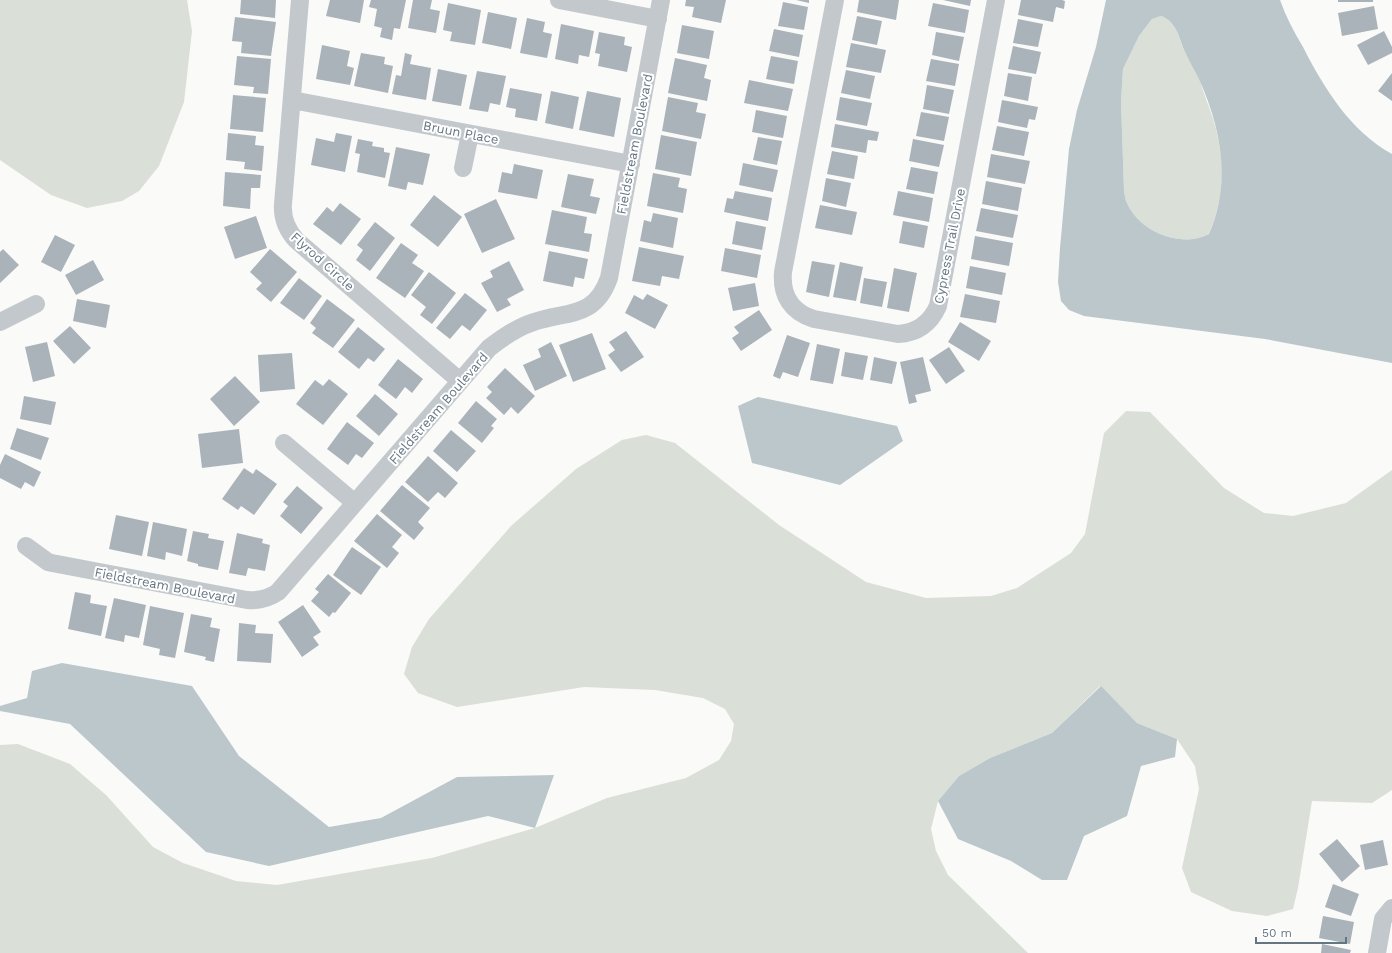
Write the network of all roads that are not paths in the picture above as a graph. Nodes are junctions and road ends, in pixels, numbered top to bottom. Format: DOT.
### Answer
graph roads {
  1 [pos="300,0"];
  2 [pos="559,0"];
  3 [pos="662,0"];
  4 [pos="835,0"];
  5 [pos="996,0"];
  6 [pos="658,19"];
  7 [pos="292,100"];
  8 [pos="470,134"];
  9 [pos="631,164"];
  10 [pos="463,168"];
  11 [pos="36,304"];
  12 [pos="0,322"];
  13 [pos="460,381"];
  14 [pos="284,443"];
  15 [pos="355,503"];
  16 [pos="26,546"];
  17 [pos="1392,908"];
  18 [pos="1377,953"];
  1 -- 7 [label="street, Flyrod Circle"];
  2 -- 6 [label="street"];
  3 -- 6 [label="street, Fieldstream Boulevard"];
  4 -- 5 [label="street, Cypress Trail Drive"];
  6 -- 9 [label="street, Fieldstream Boulevard"];
  7 -- 8 [label="street, Bruun Place"];
  7 -- 13 [label="street, Flyrod Circle"];
  8 -- 9 [label="street, Bruun Place"];
  8 -- 10 [label="street"];
  9 -- 13 [label="street, Fieldstream Boulevard"];
  11 -- 12 [label="street"];
  13 -- 15 [label="street, Fieldstream Boulevard"];
  14 -- 15 [label="street"];
  15 -- 16 [label="street, Fieldstream Boulevard"];
  17 -- 18 [label="street"];
}
